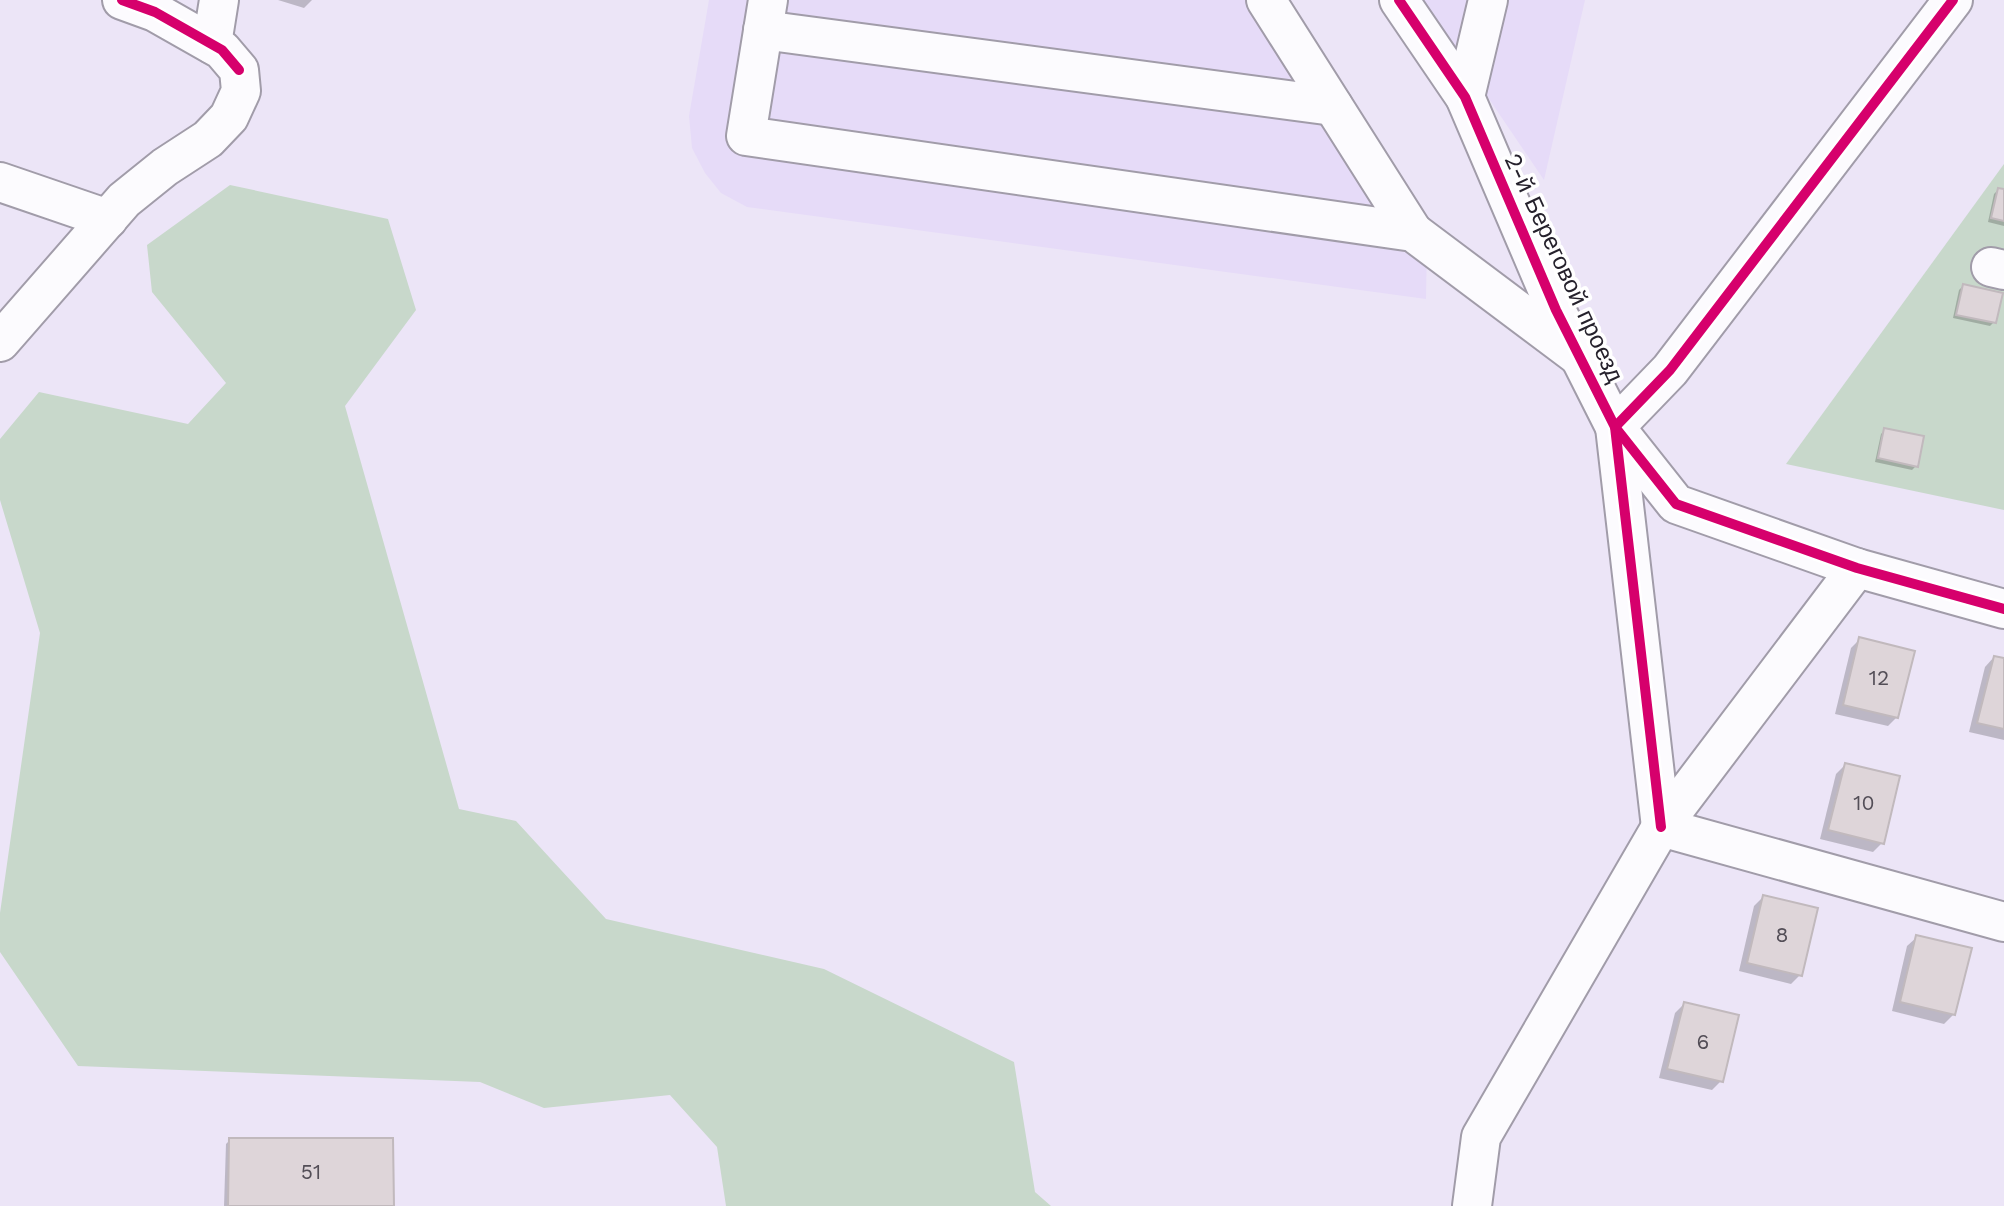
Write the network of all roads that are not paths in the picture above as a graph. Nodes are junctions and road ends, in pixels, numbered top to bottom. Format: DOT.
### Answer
graph roads {
  1 [pos="122,0"];
  2 [pos="219,0"];
  3 [pos="1266,0"];
  4 [pos="1399,0"];
  5 [pos="1488,0"];
  6 [pos="1953,0"];
  7 [pos="765,15"];
  8 [pos="212,44"];
  9 [pos="1465,97"];
  10 [pos="1333,106"];
  11 [pos="0,183"];
  12 [pos="108,219"];
  13 [pos="1413,232"];
  14 [pos="0,342"];
  15 [pos="1581,358"];
  16 [pos="1615,427"];
  17 [pos="1857,568"];
  18 [pos="2004,609"];
  19 [pos="1661,827"];
  20 [pos="2004,922"];
  21 [pos="1472,1206"];
  1 -- 8 [label="street"];
  2 -- 8 [label="street"];
  3 -- 10 [label="street"];
  4 -- 9 [label="street, 2-й Береговой проезд"];
  5 -- 9 [label="street"];
  6 -- 16 [label="street"];
  7 -- 10 [label="street"];
  7 -- 13 [label="street"];
  8 -- 12 [label="street"];
  9 -- 15 [label="street, 2-й Береговой проезд"];
  10 -- 13 [label="street"];
  11 -- 12 [label="street"];
  12 -- 14 [label="street"];
  13 -- 15 [label="street"];
  15 -- 16 [label="street, 2-й Береговой проезд"];
  16 -- 17 [label="street, 2-й Береговой проезд"];
  16 -- 19 [label="street"];
  17 -- 18 [label="street, 2-й Береговой проезд"];
  17 -- 19 [label="street"];
  19 -- 20 [label="street"];
  19 -- 21 [label="street"];
}
